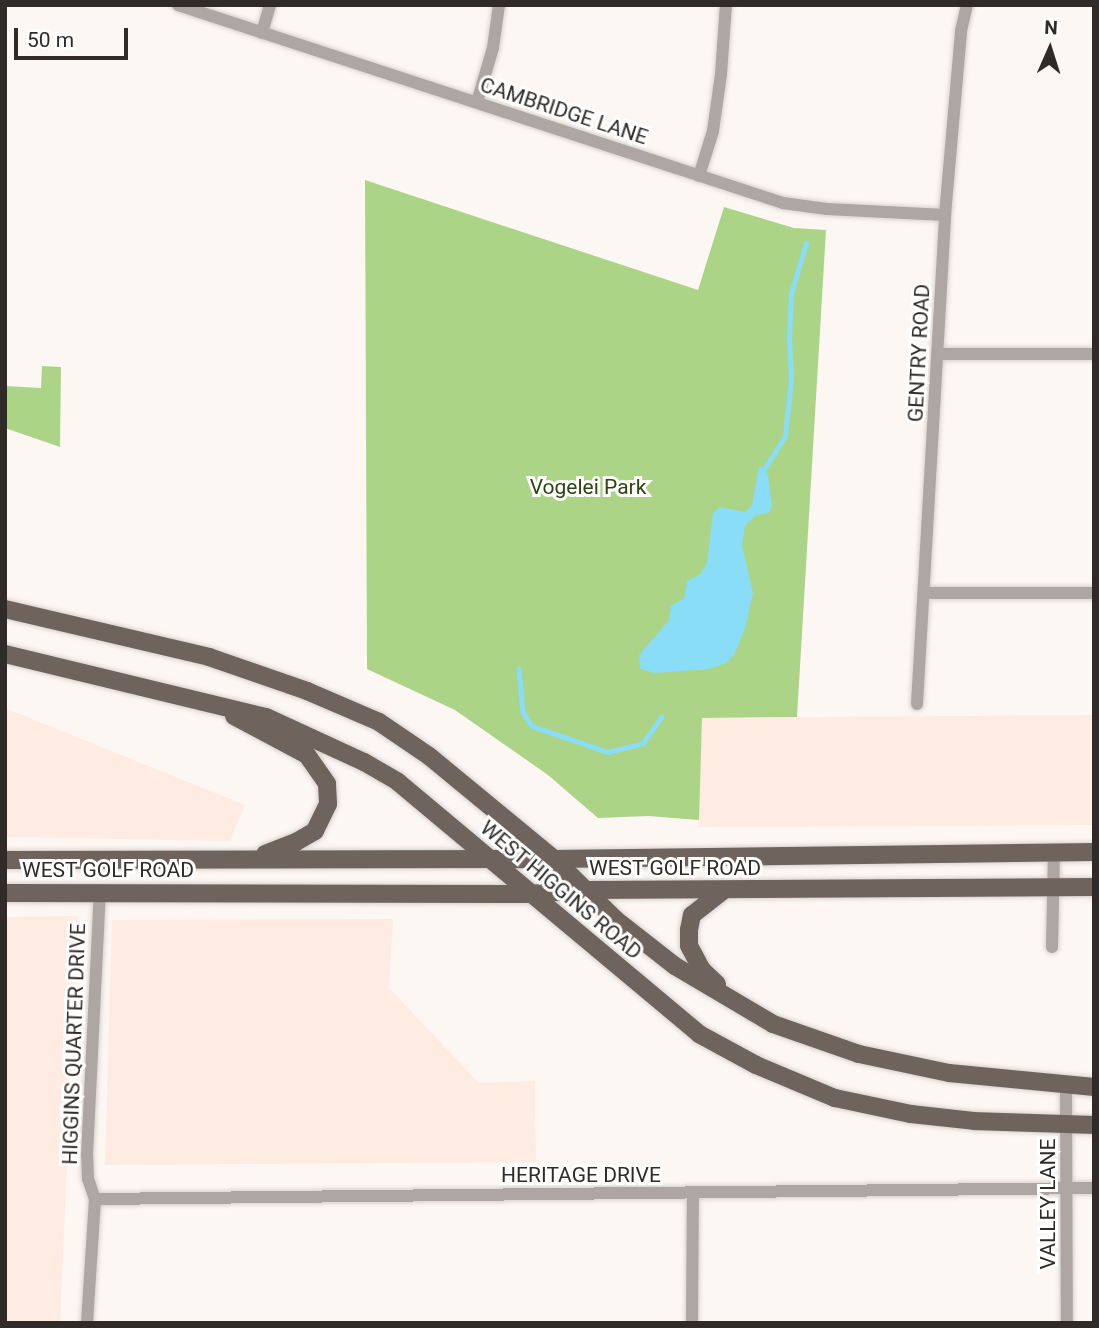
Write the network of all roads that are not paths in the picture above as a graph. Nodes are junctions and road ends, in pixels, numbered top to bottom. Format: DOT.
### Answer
graph roads {
  1 [pos="178,5"];
  2 [pos="270,5"];
  3 [pos="499,5"];
  4 [pos="726,5"];
  5 [pos="967,5"];
  6 [pos="262,33"];
  7 [pos="477,102"];
  8 [pos="699,176"];
  9 [pos="945,215"];
  10 [pos="938,354"];
  11 [pos="1094,354"];
  12 [pos="924,593"];
  13 [pos="1094,593"];
  14 [pos="5,609"];
  15 [pos="5,654"];
  16 [pos="917,704"];
  17 [pos="212,705"];
  18 [pos="1094,852"];
  19 [pos="1054,853"];
  20 [pos="252,858"];
  21 [pos="488,859"];
  22 [pos="554,859"];
  23 [pos="5,860"];
  24 [pos="1094,887"];
  25 [pos="1053,888"];
  26 [pos="586,890"];
  27 [pos="723,891"];
  28 [pos="100,892"];
  29 [pos="5,894"];
  30 [pos="528,894"];
  31 [pos="1052,947"];
  32 [pos="737,1004"];
  33 [pos="1066,1086"];
  34 [pos="1094,1087"];
  35 [pos="1067,1124"];
  36 [pos="1094,1125"];
  37 [pos="1067,1188"];
  38 [pos="1094,1188"];
  39 [pos="693,1194"];
  40 [pos="94,1199"];
  41 [pos="87,1323"];
  42 [pos="692,1323"];
  43 [pos="1067,1323"];
  1 -- 6 [label="street, CAMBRIDGE LANE"];
  2 -- 6 [label="street"];
  3 -- 7 [label="street"];
  4 -- 8 [label="street"];
  5 -- 9 [label="street, GENTRY ROAD"];
  6 -- 7 [label="street, CAMBRIDGE LANE"];
  7 -- 8 [label="street, CAMBRIDGE LANE"];
  8 -- 9 [label="street, CAMBRIDGE LANE"];
  9 -- 10 [label="street, GENTRY ROAD"];
  10 -- 11 [label="street"];
  10 -- 12 [label="street, GENTRY ROAD"];
  12 -- 13 [label="street"];
  12 -- 16 [label="street, GENTRY ROAD"];
  14 -- 22 [label="main road, WEST HIGGINS ROAD"];
  15 -- 17 [label="main road, WEST HIGGINS ROAD"];
  17 -- 20 [label="main road"];
  17 -- 21 [label="main road, WEST HIGGINS ROAD"];
  18 -- 19 [label="main road, WEST GOLF ROAD"];
  19 -- 22 [label="main road, WEST GOLF ROAD"];
  19 -- 25 [label="street"];
  20 -- 21 [label="main road, WEST GOLF ROAD"];
  20 -- 23 [label="main road, WEST GOLF ROAD"];
  21 -- 22 [label="main road, WEST GOLF ROAD"];
  21 -- 30 [label="main road, WEST HIGGINS ROAD"];
  22 -- 26 [label="main road, WEST HIGGINS ROAD"];
  24 -- 25 [label="main road, WEST GOLF ROAD"];
  25 -- 27 [label="main road, WEST GOLF ROAD"];
  25 -- 31 [label="street"];
  26 -- 27 [label="main road, WEST GOLF ROAD"];
  26 -- 30 [label="main road, WEST GOLF ROAD"];
  26 -- 32 [label="main road, WEST HIGGINS ROAD"];
  27 -- 32 [label="main road"];
  28 -- 29 [label="main road, WEST GOLF ROAD"];
  28 -- 30 [label="main road, WEST GOLF ROAD"];
  28 -- 40 [label="street, HIGGINS QUARTER DRIVE"];
  30 -- 35 [label="main road, WEST HIGGINS ROAD"];
  32 -- 33 [label="main road, WEST HIGGINS ROAD"];
  33 -- 34 [label="main road, WEST HIGGINS ROAD"];
  33 -- 35 [label="street, VALLEY LANE"];
  35 -- 36 [label="main road, WEST HIGGINS ROAD"];
  35 -- 37 [label="street, VALLEY LANE"];
  37 -- 38 [label="street, HERITAGE DRIVE"];
  37 -- 39 [label="street, HERITAGE DRIVE"];
  37 -- 43 [label="street, VALLEY LANE"];
  39 -- 40 [label="street, HERITAGE DRIVE"];
  39 -- 42 [label="street"];
  40 -- 41 [label="street, HIGGINS QUARTER DRIVE"];
}
